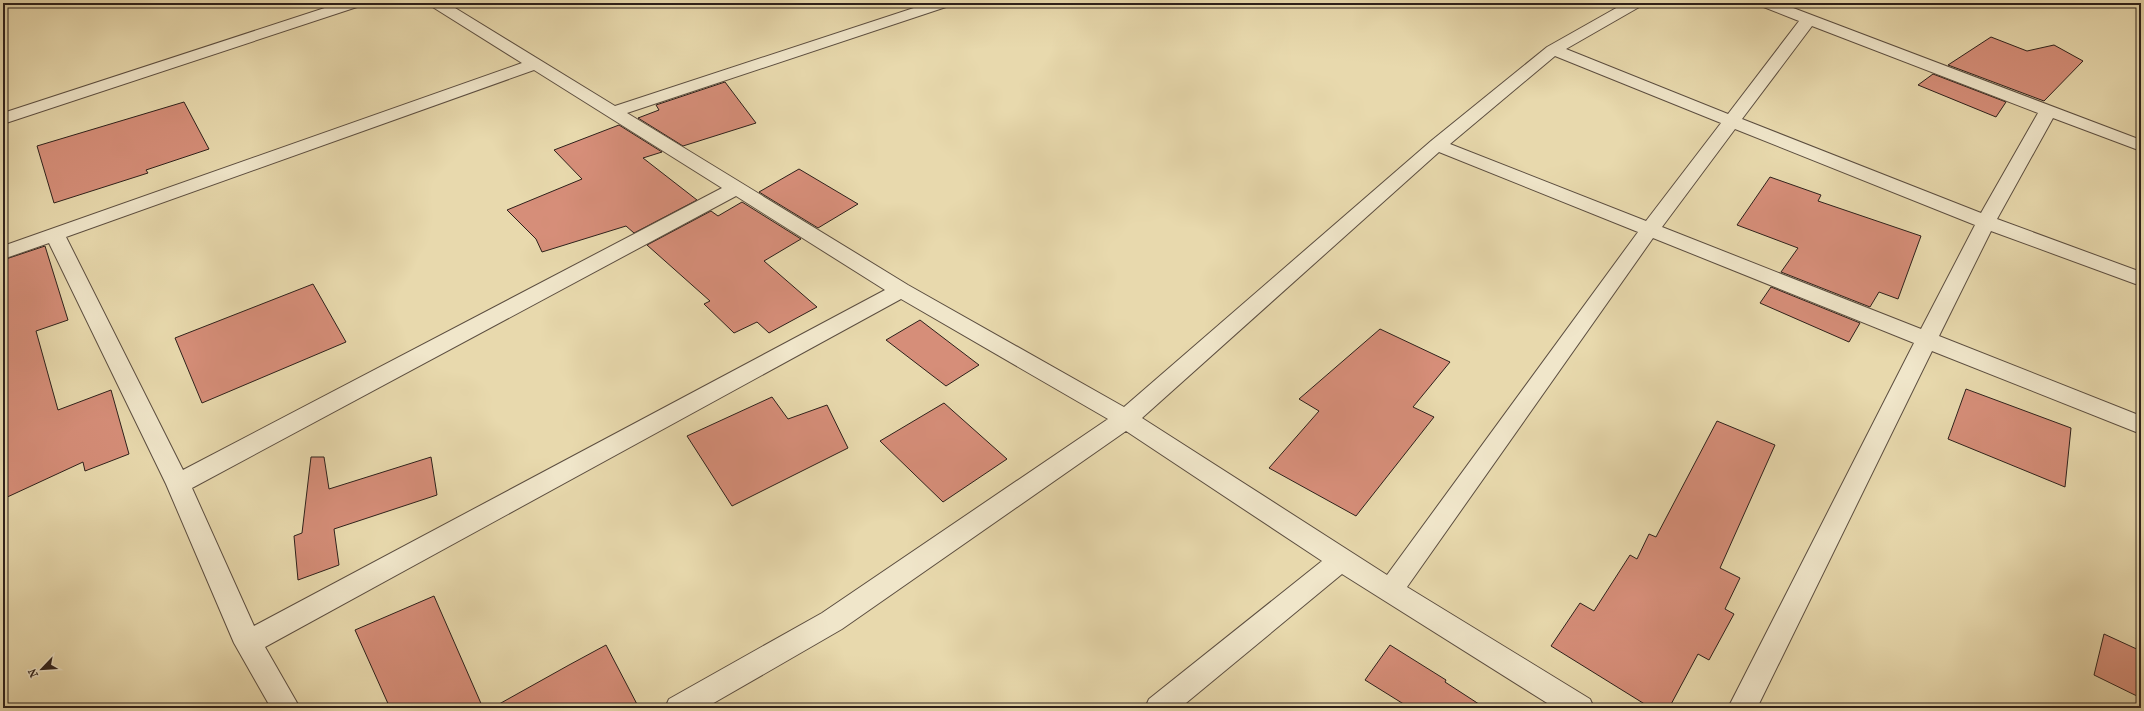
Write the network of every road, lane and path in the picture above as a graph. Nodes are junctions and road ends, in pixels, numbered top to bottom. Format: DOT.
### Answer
graph roads {
  1 [pos="355,3"];
  2 [pos="436,3"];
  3 [pos="944,3"];
  4 [pos="1636,3"];
  5 [pos="1766,3"];
  6 [pos="1808,19"];
  7 [pos="1553,50"];
  8 [pos="536,64"];
  9 [pos="2048,111"];
  10 [pos="613,112"];
  11 [pos="3,119"];
  12 [pos="1732,122"];
  13 [pos="1437,145"];
  14 [pos="2141,146"];
  15 [pos="737,188"];
  16 [pos="1986,222"];
  17 [pos="1650,229"];
  18 [pos="55,235"];
  19 [pos="3,253"];
  20 [pos="2141,279"];
  21 [pos="901,290"];
  22 [pos="1927,340"];
  23 [pos="1126,419"];
  24 [pos="2141,425"];
  25 [pos="178,484"];
  26 [pos="1341,560"];
  27 [pos="1390,591"];
  28 [pos="248,643"];
  29 [pos="286,708"];
  30 [pos="679,708"];
  31 [pos="1159,708"];
  32 [pos="1580,708"];
  33 [pos="1742,708"];
  1 -- 11 [label="street"];
  2 -- 8 [label="street"];
  3 -- 10 [label="street"];
  4 -- 7 [label="street"];
  5 -- 6 [label="street"];
  6 -- 9 [label="street"];
  6 -- 12 [label="street"];
  7 -- 12 [label="street"];
  7 -- 13 [label="street"];
  8 -- 10 [label="street"];
  8 -- 18 [label="street"];
  9 -- 14 [label="street"];
  9 -- 16 [label="street"];
  10 -- 15 [label="street"];
  12 -- 16 [label="street"];
  12 -- 17 [label="street"];
  13 -- 17 [label="street"];
  13 -- 23 [label="street"];
  15 -- 21 [label="street"];
  15 -- 25 [label="street"];
  16 -- 20 [label="street"];
  16 -- 22 [label="street"];
  17 -- 22 [label="street"];
  17 -- 27 [label="street"];
  18 -- 19 [label="street"];
  18 -- 25 [label="street"];
  21 -- 23 [label="street"];
  21 -- 28 [label="street"];
  22 -- 24 [label="street"];
  22 -- 33 [label="street"];
  23 -- 26 [label="street"];
  23 -- 30 [label="street"];
  25 -- 28 [label="street"];
  26 -- 27 [label="street"];
  26 -- 31 [label="street"];
  27 -- 32 [label="street"];
  28 -- 29 [label="street"];
}
